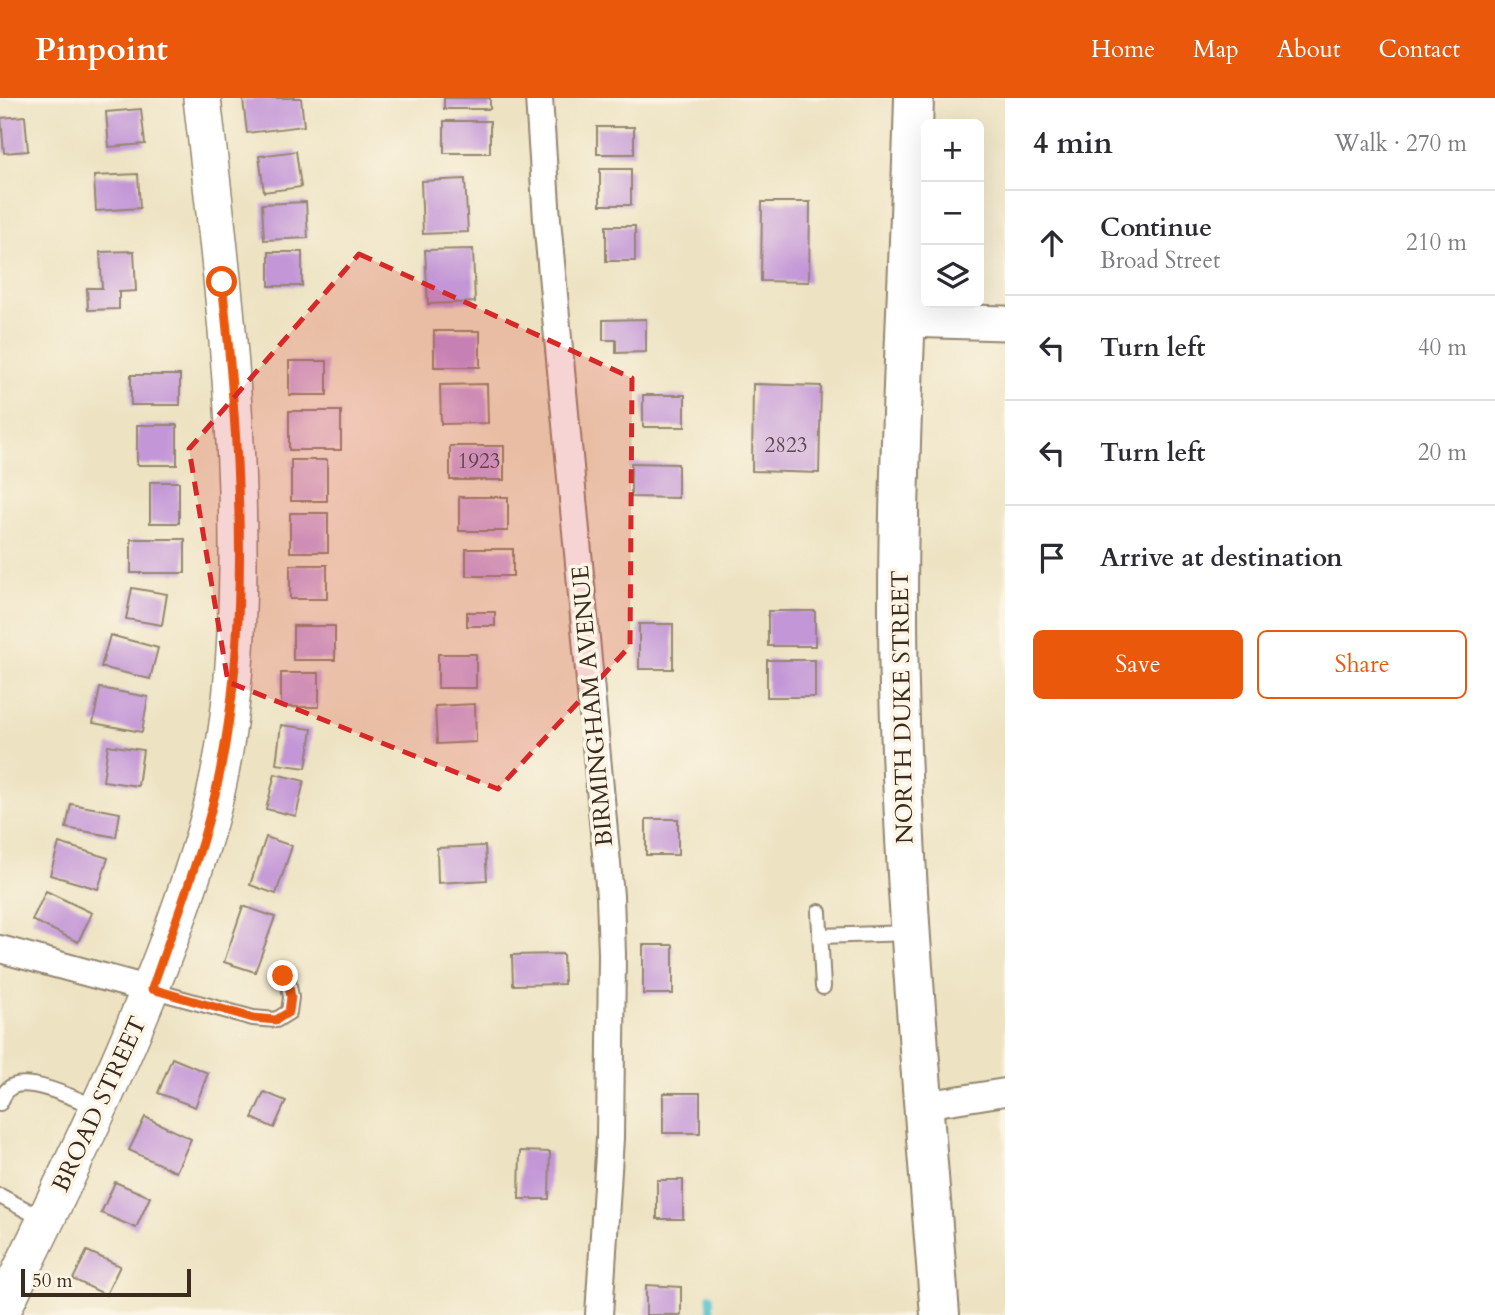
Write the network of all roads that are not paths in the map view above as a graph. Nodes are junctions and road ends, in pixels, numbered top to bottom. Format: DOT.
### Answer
graph roads {
  1 [pos="202,98"];
  2 [pos="539,98"];
  3 [pos="914,98"];
  4 [pos="906,320"];
  5 [pos="1005,323"];
  6 [pos="819,912"];
  7 [pos="911,933"];
  8 [pos="820,936"];
  9 [pos="0,949"];
  10 [pos="283,976"];
  11 [pos="823,986"];
  12 [pos="152,989"];
  13 [pos="1005,1091"];
  14 [pos="0,1103"];
  15 [pos="924,1105"];
  16 [pos="99,1107"];
  17 [pos="0,1196"];
  18 [pos="46,1220"];
  19 [pos="0,1314"];
  20 [pos="599,1315"];
  21 [pos="940,1315"];
  1 -- 12 [label="main road, BROAD STREET"];
  2 -- 20 [label="street, BIRMINGHAM AVENUE"];
  3 -- 4 [label="highway, NORTH DUKE STREET"];
  4 -- 5 [label="street"];
  4 -- 7 [label="highway, NORTH DUKE STREET"];
  6 -- 8 [label="lane"];
  7 -- 8 [label="lane"];
  7 -- 15 [label="highway, NORTH DUKE STREET"];
  8 -- 11 [label="lane"];
  9 -- 12 [label="street"];
  10 -- 12 [label="lane"];
  12 -- 16 [label="main road, BROAD STREET"];
  13 -- 15 [label="street"];
  14 -- 16 [label="lane"];
  15 -- 21 [label="highway, NORTH DUKE STREET"];
  16 -- 18 [label="main road, BROAD STREET"];
  17 -- 18 [label="lane"];
  18 -- 19 [label="main road, BROAD STREET"];
}
